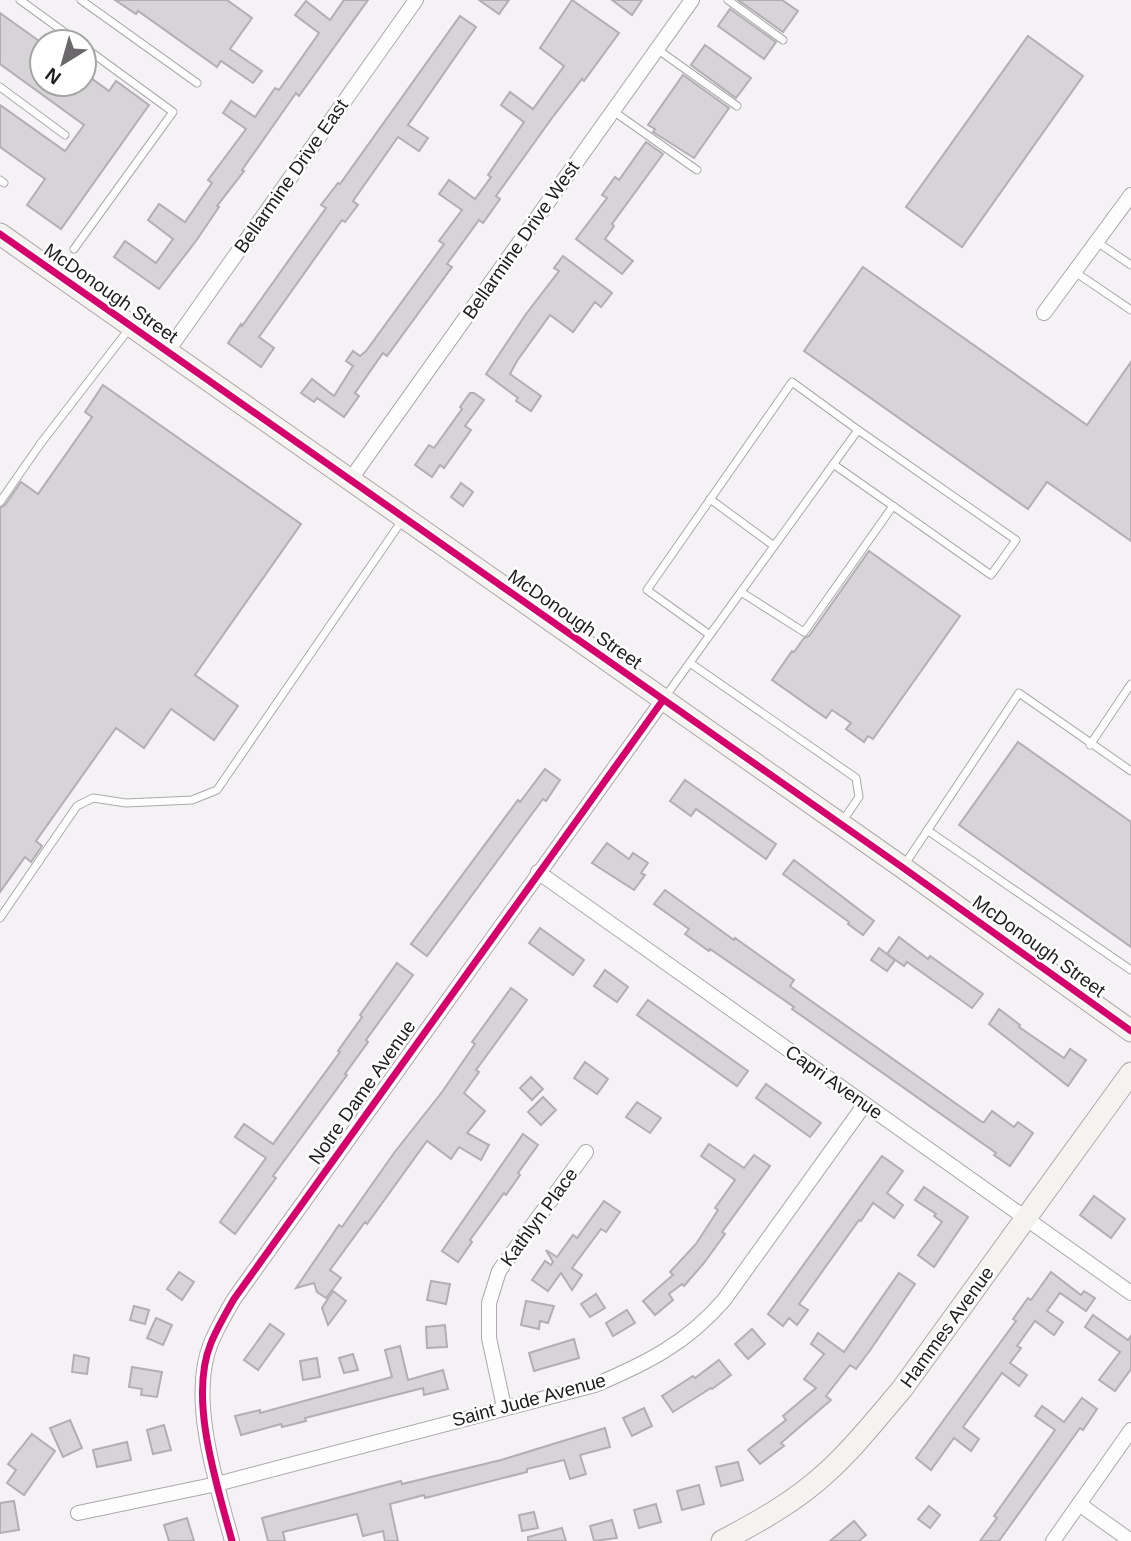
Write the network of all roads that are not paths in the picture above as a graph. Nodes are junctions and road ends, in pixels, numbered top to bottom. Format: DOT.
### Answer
graph roads {
  1 [pos="20,0"];
  2 [pos="81,0"];
  3 [pos="416,0"];
  4 [pos="692,0"];
  5 [pos="727,0"];
  6 [pos="59,28"];
  7 [pos="783,40"];
  8 [pos="657,49"];
  9 [pos="98,57"];
  10 [pos="197,83"];
  11 [pos="0,87"];
  12 [pos="737,106"];
  13 [pos="613,111"];
  14 [pos="65,135"];
  15 [pos="696,170"];
  16 [pos="1131,195"];
  17 [pos="0,234"];
  18 [pos="1097,242"];
  19 [pos="74,249"];
  20 [pos="1131,265"];
  21 [pos="1075,272"];
  22 [pos="1131,310"];
  23 [pos="1044,313"];
  24 [pos="131,327"];
  25 [pos="167,352"];
  26 [pos="858,430"];
  27 [pos="833,464"];
  28 [pos="350,480"];
  29 [pos="710,499"];
  30 [pos="0,502"];
  31 [pos="893,506"];
  32 [pos="404,517"];
  33 [pos="774,545"];
  34 [pos="741,592"];
  35 [pos="710,635"];
  36 [pos="690,663"];
  37 [pos="1131,684"];
  38 [pos="663,700"];
  39 [pos="1090,745"];
  40 [pos="1131,771"];
  41 [pos="840,824"];
  42 [pos="927,830"];
  43 [pos="902,867"];
  44 [pos="538,872"];
  45 [pos="0,918"];
  46 [pos="1131,970"];
  47 [pos="1131,1031"];
  48 [pos="1131,1073"];
  49 [pos="865,1104"];
  50 [pos="586,1152"];
  51 [pos="1028,1218"];
  52 [pos="1131,1293"];
  53 [pos="504,1408"];
  54 [pos="1131,1430"];
  55 [pos="217,1484"];
  56 [pos="1079,1504"];
  57 [pos="78,1513"];
  58 [pos="232,1541"];
  59 [pos="722,1541"];
  60 [pos="1053,1541"];
  61 [pos="1131,1541"];
  1 -- 6 [label="lane"];
  2 -- 10 [label="lane"];
  3 -- 25 [label="street, Bellarmine Drive East"];
  4 -- 8 [label="street, Bellarmine Drive West"];
  5 -- 7 [label="lane"];
  8 -- 12 [label="lane"];
  8 -- 13 [label="street, Bellarmine Drive West"];
  9 -- 19 [label="lane"];
  11 -- 14 [label="lane"];
  13 -- 15 [label="lane"];
  13 -- 28 [label="street, Bellarmine Drive West"];
  16 -- 18 [label="street"];
  17 -- 24 [label="street, McDonough Street"];
  18 -- 20 [label="lane"];
  18 -- 21 [label="street"];
  21 -- 22 [label="lane"];
  21 -- 23 [label="street"];
  24 -- 25 [label="street, McDonough Street"];
  24 -- 30 [label="lane"];
  25 -- 28 [label="street, McDonough Street"];
  26 -- 27 [label="lane"];
  26 -- 29 [label="lane"];
  26 -- 31 [label="lane"];
  27 -- 31 [label="lane"];
  27 -- 33 [label="lane"];
  28 -- 32 [label="street, McDonough Street"];
  29 -- 33 [label="lane"];
  29 -- 35 [label="lane"];
  31 -- 34 [label="lane"];
  32 -- 38 [label="street, McDonough Street"];
  32 -- 45 [label="lane"];
  33 -- 34 [label="lane"];
  34 -- 35 [label="lane"];
  35 -- 36 [label="lane"];
  36 -- 38 [label="lane"];
  36 -- 41 [label="lane"];
  37 -- 39 [label="lane"];
  38 -- 41 [label="street, McDonough Street"];
  38 -- 44 [label="street, Notre Dame Avenue"];
  39 -- 40 [label="lane"];
  39 -- 42 [label="lane"];
  41 -- 43 [label="street, McDonough Street"];
  42 -- 43 [label="lane"];
  42 -- 46 [label="lane"];
  43 -- 47 [label="street, McDonough Street"];
  44 -- 49 [label="street, Capri Avenue"];
  44 -- 55 [label="street, Notre Dame Avenue"];
  48 -- 51 [label="street, Hammes Avenue"];
  49 -- 51 [label="street, Capri Avenue"];
  49 -- 53 [label="street, Saint Jude Avenue"];
  50 -- 53 [label="street, Kathlyn Place"];
  51 -- 52 [label="street, Capri Avenue"];
  51 -- 59 [label="street, Hammes Avenue"];
  53 -- 55 [label="street, Saint Jude Avenue"];
  54 -- 56 [label="street"];
  55 -- 57 [label="street, Saint Jude Avenue"];
  55 -- 58 [label="street, Notre Dame Avenue"];
  56 -- 60 [label="street"];
  56 -- 61 [label="street"];
}
